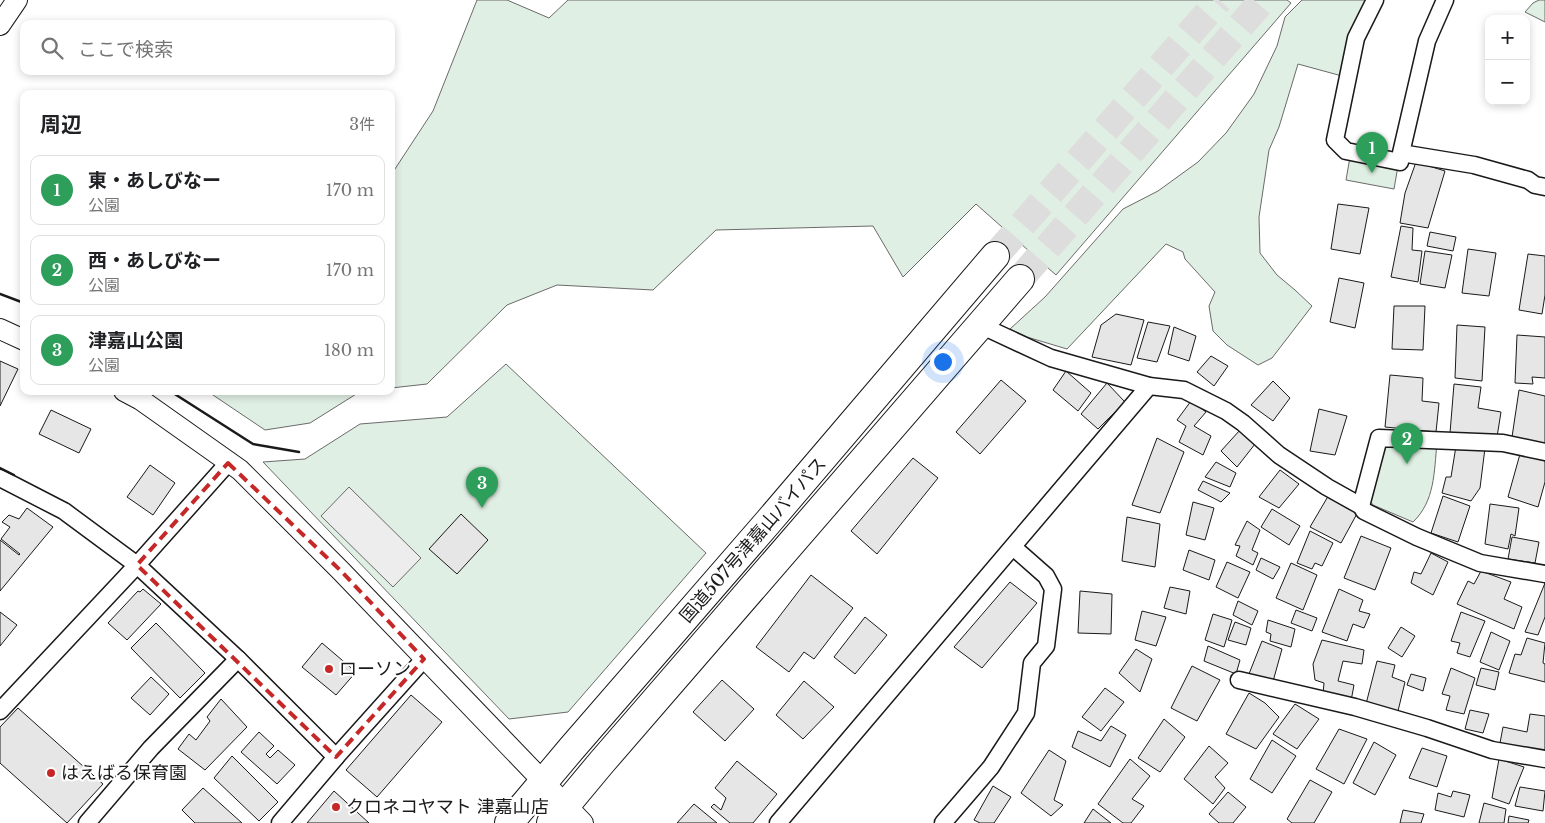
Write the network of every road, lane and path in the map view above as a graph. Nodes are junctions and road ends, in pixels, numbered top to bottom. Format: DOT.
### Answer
graph roads {
  1 [pos="17,0"];
  2 [pos="1375,0"];
  3 [pos="1445,0"];
  4 [pos="0,25"];
  5 [pos="1400,162"];
  6 [pos="1545,187"];
  7 [pos="995,256"];
  8 [pos="1020,279"];
  9 [pos="980,325"];
  10 [pos="0,329"];
  11 [pos="20,338"];
  12 [pos="1149,386"];
  13 [pos="132,395"];
  14 [pos="1545,452"];
  15 [pos="228,463"];
  16 [pos="0,478"];
  17 [pos="1361,506"];
  18 [pos="1013,547"];
  19 [pos="137,564"];
  20 [pos="1545,574"];
  21 [pos="238,659"];
  22 [pos="424,659"];
  23 [pos="1239,680"];
  24 [pos="0,710"];
  25 [pos="336,757"];
  26 [pos="1545,759"];
  27 [pos="544,783"];
  28 [pos="566,817"];
  29 [pos="87,823"];
  30 [pos="280,823"];
  31 [pos="509,823"];
  32 [pos="778,823"];
  33 [pos="943,823"];
  1 -- 4 [label="street"];
  2 -- 5 [label="street"];
  3 -- 6 [label="street"];
  7 -- 27 [label="highway, 国道507号津嘉山バイパス"];
  8 -- 9 [label="highway, 国道507号津嘉山バイパス"];
  9 -- 12 [label="street"];
  9 -- 28 [label="highway, 国道507号津嘉山バイパス"];
  10 -- 11 [label="street"];
  12 -- 17 [label="street"];
  12 -- 18 [label="street"];
  13 -- 15 [label="street"];
  14 -- 17 [label="street"];
  15 -- 19 [label="street"];
  15 -- 22 [label="street"];
  16 -- 19 [label="street"];
  17 -- 20 [label="street"];
  18 -- 32 [label="street"];
  18 -- 33 [label="street"];
  19 -- 21 [label="street"];
  19 -- 24 [label="street"];
  21 -- 25 [label="street"];
  21 -- 29 [label="street"];
  22 -- 25 [label="street"];
  22 -- 27 [label="street"];
  23 -- 26 [label="street"];
  25 -- 30 [label="street"];
  27 -- 28 [label="street"];
  27 -- 31 [label="highway, 国道507号津嘉山バイパス"];
}
